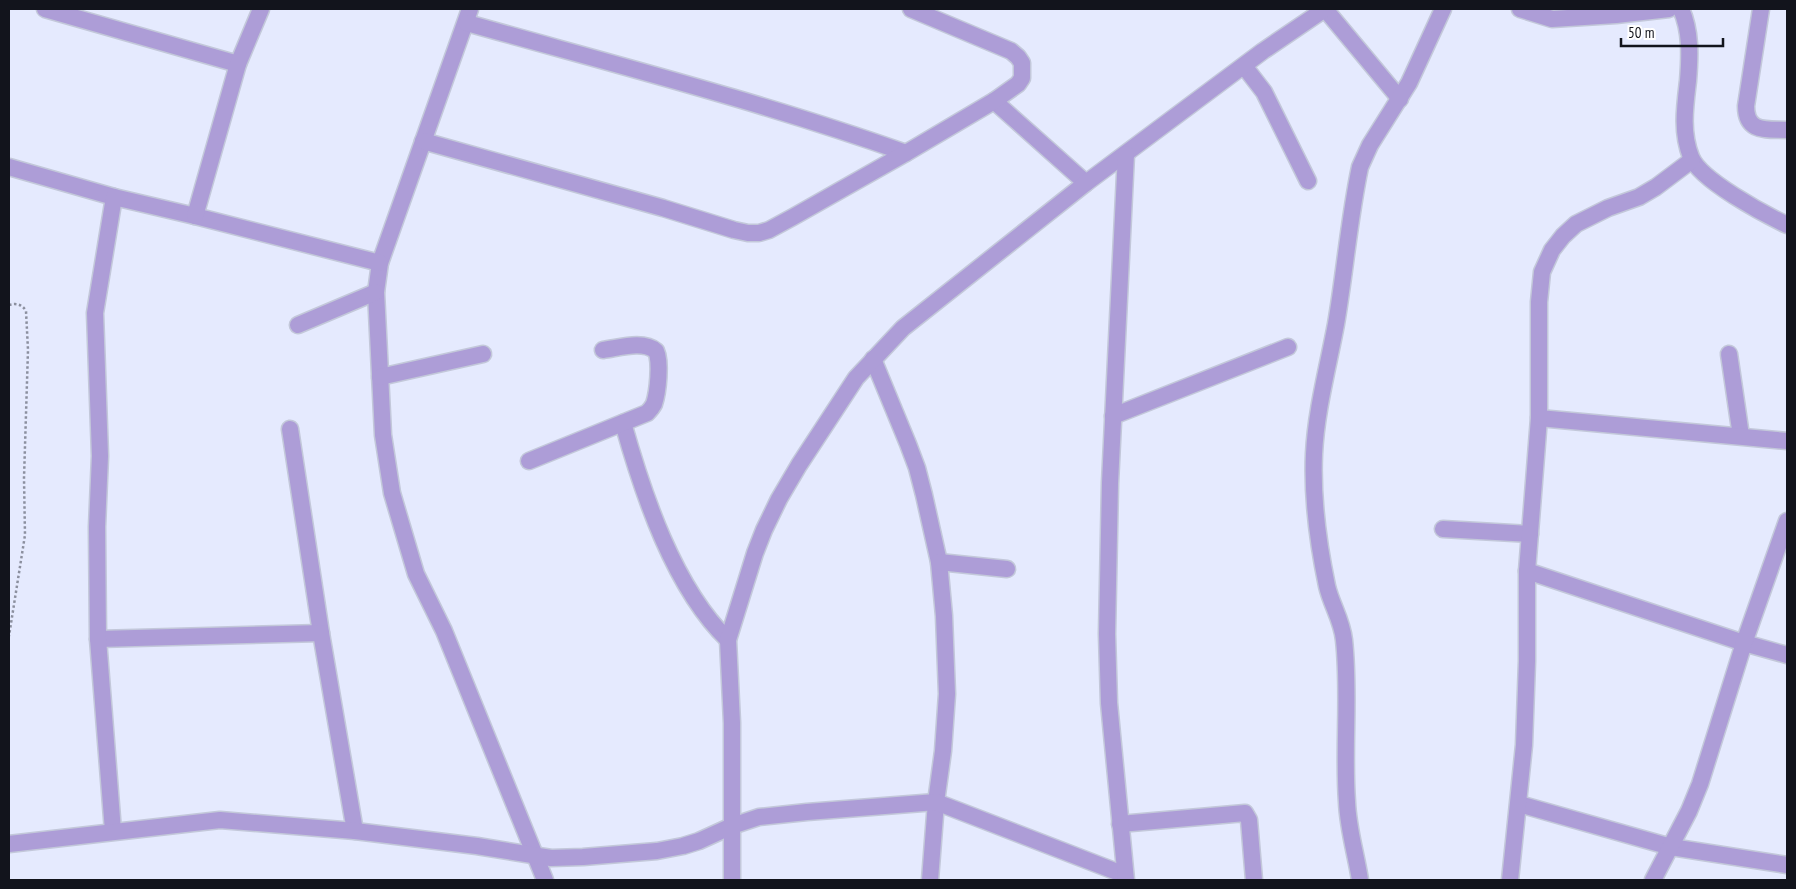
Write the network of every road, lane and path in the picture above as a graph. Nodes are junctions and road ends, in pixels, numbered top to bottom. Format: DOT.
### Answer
graph roads {
  1 [pos="44,9"];
  2 [pos="261,9"];
  3 [pos="911,9"];
  4 [pos="1325,9"];
  5 [pos="1443,9"];
  6 [pos="1520,9"];
  7 [pos="1669,9"];
  8 [pos="1681,9"];
  9 [pos="1761,9"];
  10 [pos="1542,11"];
  11 [pos="468,16"];
  12 [pos="238,64"];
  13 [pos="1244,66"];
  14 [pos="1400,99"];
  15 [pos="994,101"];
  16 [pos="1787,130"];
  17 [pos="423,141"];
  18 [pos="906,153"];
  19 [pos="1126,154"];
  20 [pos="1692,160"];
  21 [pos="9,167"];
  22 [pos="1308,181"];
  23 [pos="1086,183"];
  24 [pos="114,197"];
  25 [pos="195,216"];
  26 [pos="1787,225"];
  27 [pos="380,263"];
  28 [pos="376,292"];
  29 [pos="9,305"];
  30 [pos="298,325"];
  31 [pos="1288,347"];
  32 [pos="603,350"];
  33 [pos="483,354"];
  34 [pos="1729,354"];
  35 [pos="873,359"];
  36 [pos="380,378"];
  37 [pos="1113,416"];
  38 [pos="1540,418"];
  39 [pos="623,423"];
  40 [pos="290,429"];
  41 [pos="1741,436"];
  42 [pos="1787,441"];
  43 [pos="529,461"];
  44 [pos="1787,521"];
  45 [pos="1443,529"];
  46 [pos="1530,534"];
  47 [pos="939,562"];
  48 [pos="1008,569"];
  49 [pos="1527,571"];
  50 [pos="321,633"];
  51 [pos="9,636"];
  52 [pos="98,640"];
  53 [pos="728,640"];
  54 [pos="1744,643"];
  55 [pos="1787,655"];
  56 [pos="936,802"];
  57 [pos="1519,804"];
  58 [pos="1120,824"];
  59 [pos="732,826"];
  60 [pos="113,831"];
  61 [pos="355,831"];
  62 [pos="9,844"];
  63 [pos="1671,847"];
  64 [pos="534,855"];
  65 [pos="1787,865"];
  66 [pos="1125,878"];
  67 [pos="545,880"];
  68 [pos="732,880"];
  69 [pos="930,880"];
  70 [pos="1254,880"];
  71 [pos="1360,880"];
  72 [pos="1510,880"];
  73 [pos="1653,880"];
  1 -- 12 [label="street"];
  2 -- 12 [label="street"];
  3 -- 15 [label="street"];
  4 -- 13 [label="street"];
  4 -- 14 [label="street"];
  5 -- 14 [label="street"];
  6 -- 10 [label="street"];
  7 -- 10 [label="street"];
  8 -- 20 [label="street"];
  9 -- 16 [label="street"];
  11 -- 17 [label="street"];
  11 -- 18 [label="street"];
  12 -- 25 [label="street"];
  13 -- 19 [label="street"];
  13 -- 22 [label="street"];
  14 -- 71 [label="street"];
  15 -- 18 [label="street"];
  15 -- 23 [label="street"];
  17 -- 18 [label="street"];
  17 -- 27 [label="street"];
  19 -- 23 [label="street"];
  19 -- 37 [label="street"];
  20 -- 26 [label="street"];
  20 -- 38 [label="street"];
  21 -- 24 [label="street"];
  23 -- 35 [label="street"];
  24 -- 25 [label="street"];
  24 -- 52 [label="street"];
  25 -- 27 [label="street"];
  27 -- 28 [label="street"];
  28 -- 30 [label="street"];
  28 -- 36 [label="street"];
  29 -- 51 [label="path"];
  31 -- 37 [label="street"];
  32 -- 39 [label="street"];
  33 -- 36 [label="street"];
  34 -- 41 [label="street"];
  35 -- 47 [label="street"];
  35 -- 53 [label="street"];
  36 -- 64 [label="street"];
  37 -- 58 [label="street"];
  38 -- 41 [label="street"];
  38 -- 46 [label="street"];
  39 -- 43 [label="street"];
  39 -- 53 [label="street"];
  40 -- 50 [label="street"];
  41 -- 42 [label="street"];
  44 -- 54 [label="street"];
  45 -- 46 [label="street"];
  46 -- 49 [label="street"];
  47 -- 48 [label="street"];
  47 -- 56 [label="street"];
  49 -- 54 [label="street"];
  49 -- 57 [label="street"];
  50 -- 52 [label="street"];
  50 -- 61 [label="street"];
  52 -- 60 [label="street"];
  53 -- 59 [label="street"];
  54 -- 55 [label="street"];
  54 -- 63 [label="street"];
  56 -- 59 [label="street"];
  56 -- 66 [label="street"];
  56 -- 69 [label="street"];
  57 -- 63 [label="street"];
  57 -- 72 [label="street"];
  58 -- 66 [label="street"];
  58 -- 70 [label="street"];
  59 -- 64 [label="street"];
  59 -- 68 [label="street"];
  60 -- 61 [label="street"];
  60 -- 62 [label="street"];
  61 -- 64 [label="street"];
  63 -- 65 [label="street"];
  63 -- 73 [label="street"];
  64 -- 67 [label="street"];
}
